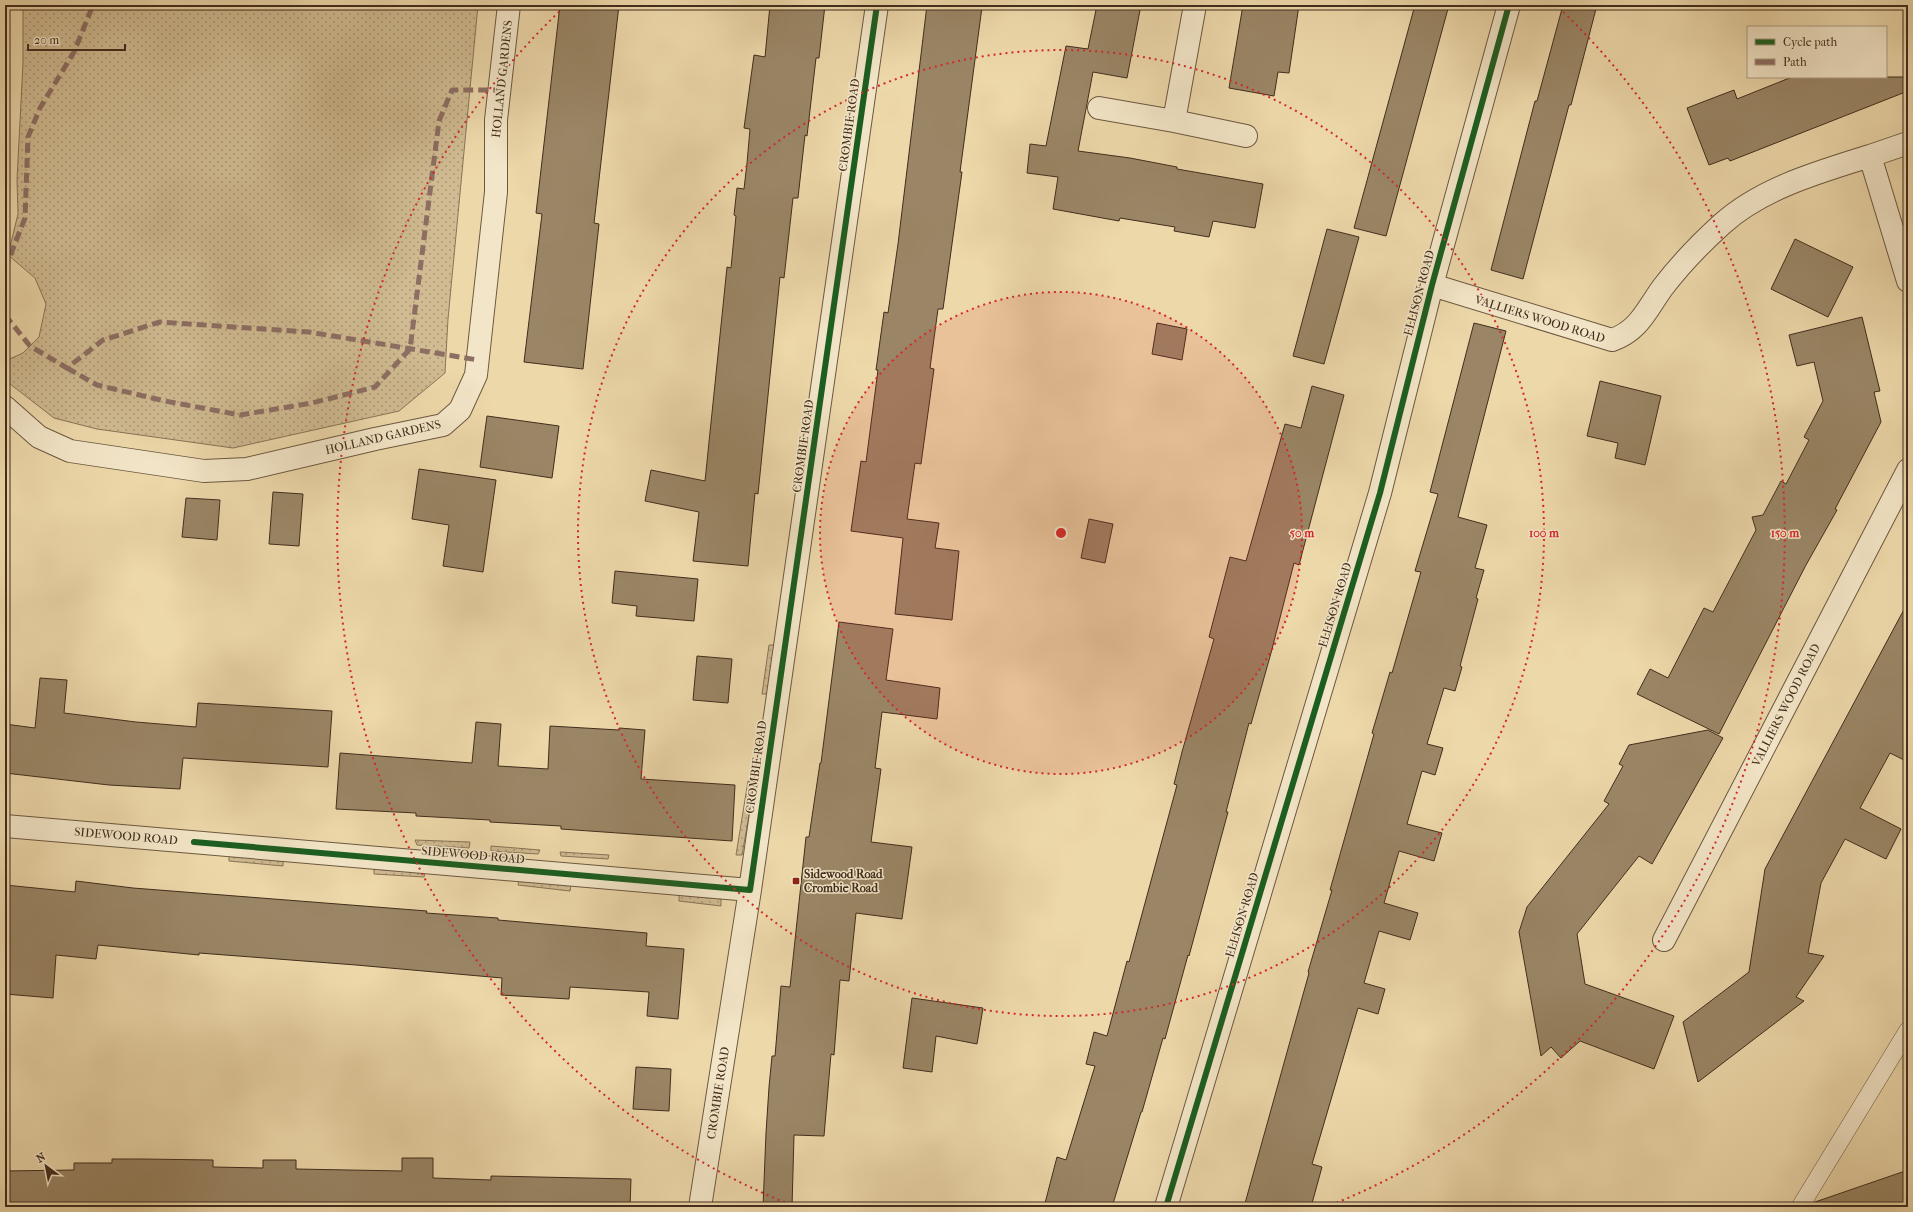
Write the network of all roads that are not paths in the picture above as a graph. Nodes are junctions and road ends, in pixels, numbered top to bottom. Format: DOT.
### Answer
graph roads {
  1 [pos="510,5"];
  2 [pos="877,5"];
  3 [pos="1195,5"];
  4 [pos="1509,5"];
  5 [pos="1099,108"];
  6 [pos="1174,122"];
  7 [pos="1246,136"];
  8 [pos="1908,143"];
  9 [pos="1870,156"];
  10 [pos="1908,281"];
  11 [pos="1432,286"];
  12 [pos="5,407"];
  13 [pos="1908,470"];
  14 [pos="5,826"];
  15 [pos="750,890"];
  16 [pos="1664,940"];
  17 [pos="1908,1030"];
  18 [pos="700,1207"];
  19 [pos="1166,1207"];
  20 [pos="1800,1207"];
  1 -- 12 [label="street, HOLLAND GARDENS"];
  2 -- 15 [label="street, CROMBIE ROAD"];
  3 -- 6 [label="street"];
  4 -- 11 [label="street, ELLISON ROAD"];
  5 -- 6 [label="street"];
  6 -- 7 [label="street"];
  8 -- 9 [label="street, VALLIERS WOOD ROAD"];
  9 -- 10 [label="street"];
  9 -- 11 [label="street, VALLIERS WOOD ROAD"];
  11 -- 19 [label="street, ELLISON ROAD"];
  13 -- 16 [label="street, VALLIERS WOOD ROAD"];
  14 -- 15 [label="street, SIDEWOOD ROAD"];
  15 -- 18 [label="street, CROMBIE ROAD"];
  17 -- 20 [label="lane"];
}
